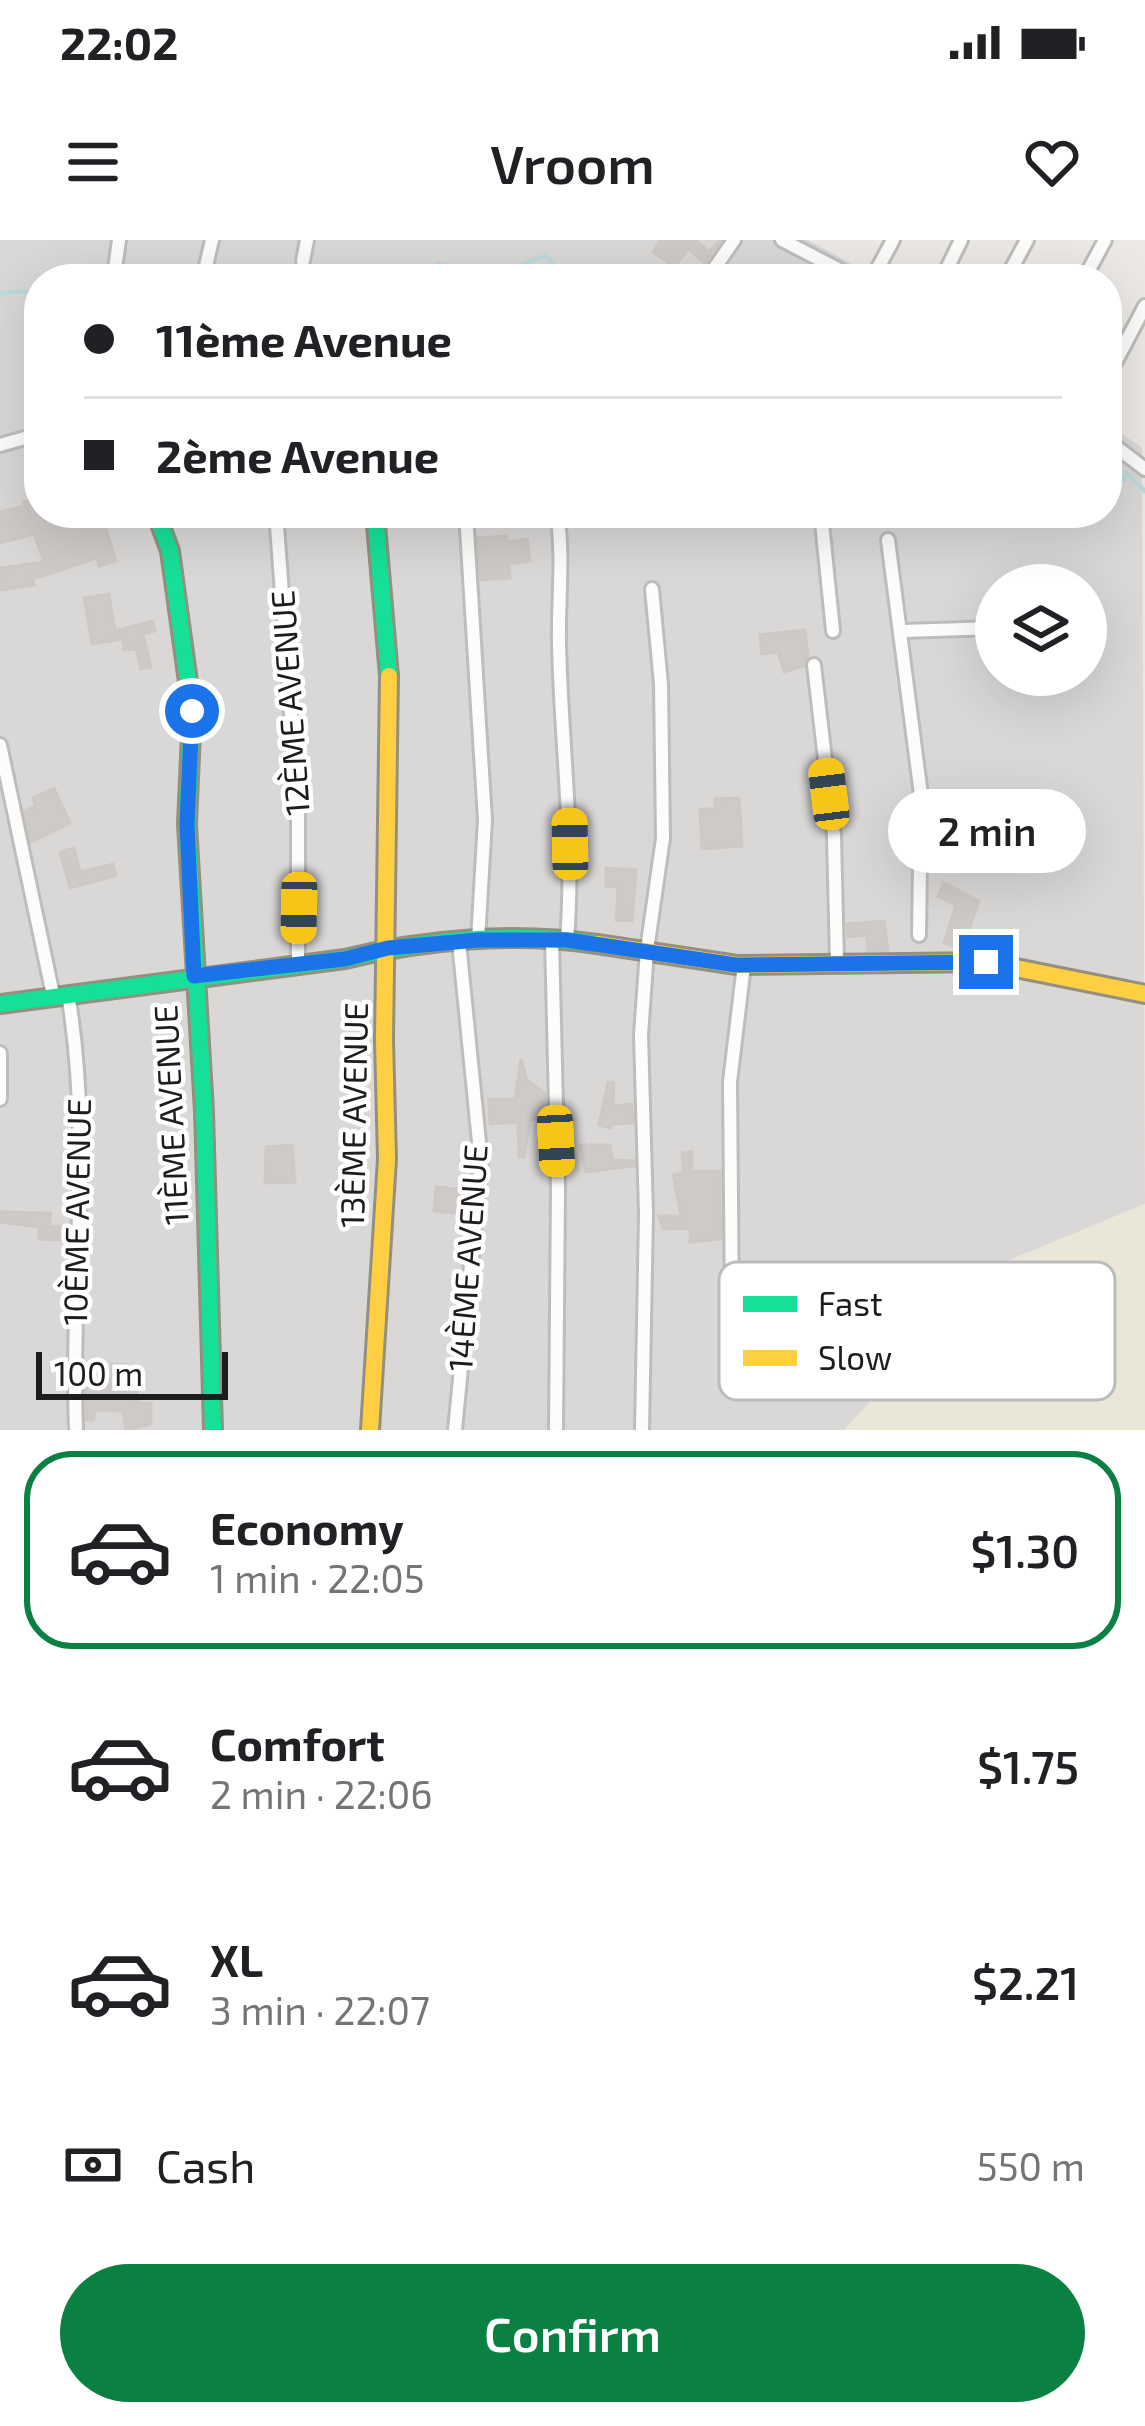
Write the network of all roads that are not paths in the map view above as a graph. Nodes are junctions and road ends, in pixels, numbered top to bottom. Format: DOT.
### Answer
graph roads {
  1 [pos="307,240"];
  2 [pos="782,240"];
  3 [pos="304,261"];
  4 [pos="830,264"];
  5 [pos="1145,307"];
  6 [pos="1122,350"];
  7 [pos="162,528"];
  8 [pos="277,528"];
  9 [pos="376,528"];
  10 [pos="467,528"];
  11 [pos="559,528"];
  12 [pos="823,528"];
  13 [pos="888,540"];
  14 [pos="652,589"];
  15 [pos="975,629"];
  16 [pos="833,631"];
  17 [pos="903,631"];
  18 [pos="814,665"];
  19 [pos="0,745"];
  20 [pos="919,935"];
  21 [pos="478,940"];
  22 [pos="560,940"];
  23 [pos="459,942"];
  24 [pos="388,948"];
  25 [pos="646,950"];
  26 [pos="837,962"];
  27 [pos="298,965"];
  28 [pos="744,965"];
  29 [pos="194,976"];
  30 [pos="1145,994"];
  31 [pos="60,995"];
  32 [pos="0,1004"];
  33 [pos="0,1053"];
  34 [pos="0,1099"];
  35 [pos="732,1262"];
  36 [pos="76,1430"];
  37 [pos="213,1430"];
  38 [pos="370,1430"];
  39 [pos="455,1430"];
  40 [pos="556,1430"];
  41 [pos="642,1430"];
  1 -- 3 [label="street"];
  2 -- 4 [label="street"];
  5 -- 6 [label="street"];
  7 -- 29 [label="street, 11ÈME AVENUE"];
  8 -- 27 [label="street, 12ÈME AVENUE"];
  9 -- 24 [label="street, 13ÈME AVENUE"];
  10 -- 21 [label="street"];
  11 -- 22 [label="street"];
  12 -- 16 [label="street"];
  13 -- 17 [label="street"];
  14 -- 25 [label="street"];
  15 -- 17 [label="street"];
  17 -- 20 [label="street"];
  18 -- 26 [label="street"];
  19 -- 31 [label="street, 10ÈME AVENUE"];
  21 -- 22 [label="street"];
  21 -- 23 [label="street"];
  22 -- 25 [label="street"];
  22 -- 40 [label="street"];
  23 -- 24 [label="street"];
  23 -- 39 [label="street, 14ÈME AVENUE"];
  24 -- 27 [label="street"];
  24 -- 38 [label="street, 13ÈME AVENUE"];
  25 -- 28 [label="street"];
  25 -- 41 [label="street"];
  26 -- 28 [label="street"];
  26 -- 30 [label="street"];
  27 -- 29 [label="street"];
  28 -- 35 [label="street"];
  29 -- 31 [label="street"];
  29 -- 37 [label="street, 11ÈME AVENUE"];
  31 -- 32 [label="street"];
  31 -- 36 [label="street, 10ÈME AVENUE"];
  33 -- 34 [label="street"];
}
